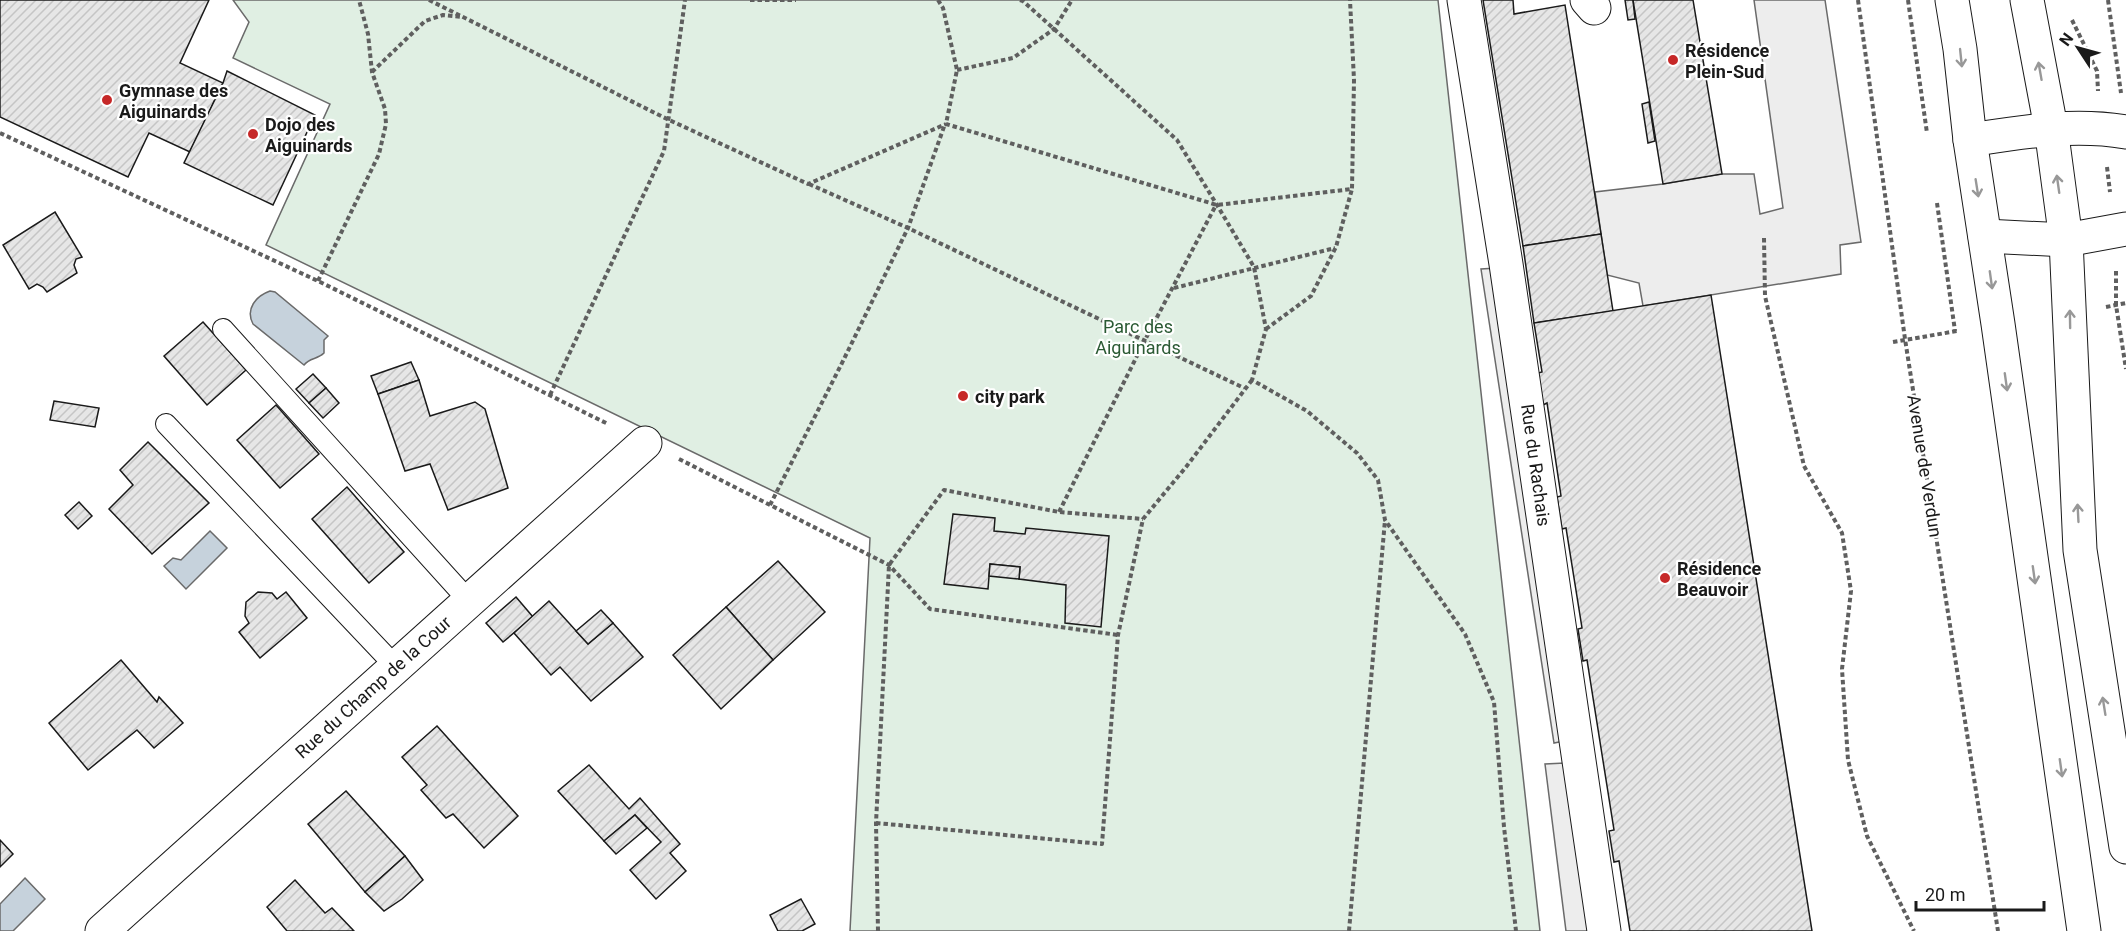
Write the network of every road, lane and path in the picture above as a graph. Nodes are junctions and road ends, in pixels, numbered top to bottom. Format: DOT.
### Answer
graph roads {
  1 [pos="359,0"];
  2 [pos="429,0"];
  3 [pos="685,0"];
  4 [pos="750,0"];
  5 [pos="796,0"];
  6 [pos="938,0"];
  7 [pos="1020,0"];
  8 [pos="1072,0"];
  9 [pos="1350,0"];
  10 [pos="1464,0"];
  11 [pos="1858,0"];
  12 [pos="1952,0"];
  13 [pos="2027,0"];
  14 [pos="2108,0"];
  15 [pos="2071,17"];
  16 [pos="466,18"];
  17 [pos="1054,29"];
  18 [pos="957,70"];
  19 [pos="372,72"];
  20 [pos="667,119"];
  21 [pos="946,123"];
  22 [pos="2051,128"];
  23 [pos="2114,130"];
  24 [pos="0,133"];
  25 [pos="1970,140"];
  26 [pos="808,184"];
  27 [pos="1352,189"];
  28 [pos="1217,204"];
  29 [pos="908,228"];
  30 [pos="2120,230"];
  31 [pos="1985,236"];
  32 [pos="1764,238"];
  33 [pos="2066,240"];
  34 [pos="1336,248"];
  35 [pos="1254,267"];
  36 [pos="318,281"];
  37 [pos="1173,288"];
  38 [pos="223,328"];
  39 [pos="1266,329"];
  40 [pos="1145,340"];
  41 [pos="2126,369"];
  42 [pos="1252,380"];
  43 [pos="1244,388"];
  44 [pos="550,396"];
  45 [pos="166,424"];
  46 [pos="645,443"];
  47 [pos="770,504"];
  48 [pos="1059,512"];
  49 [pos="1143,519"];
  50 [pos="1385,520"];
  51 [pos="889,565"];
  52 [pos="469,601"];
  53 [pos="1118,635"];
  54 [pos="396,667"];
  55 [pos="876,823"];
  56 [pos="2126,847"];
  57 [pos="102,931"];
  58 [pos="878,931"];
  59 [pos="1349,931"];
  60 [pos="1516,931"];
  61 [pos="1604,931"];
  62 [pos="1914,931"];
  63 [pos="1998,931"];
  64 [pos="2085,931"];
  1 -- 19 [label="path"];
  2 -- 16 [label="path"];
  3 -- 20 [label="path"];
  4 -- 5 [label="path"];
  6 -- 18 [label="path"];
  7 -- 17 [label="path"];
  8 -- 17 [label="path"];
  9 -- 27 [label="path"];
  10 -- 61 [label="street, Rue du Rachais"];
  11 -- 63 [label="path, Avenue de Verdun"];
  12 -- 25 [label="street, one-way"];
  22 -- 13 [label="street, one-way"];
  14 -- 23 [label="path"];
  15 -- 23 [label="path"];
  16 -- 19 [label="path"];
  16 -- 20 [label="path"];
  17 -- 18 [label="path"];
  17 -- 28 [label="path"];
  18 -- 21 [label="path"];
  19 -- 36 [label="path"];
  20 -- 26 [label="path"];
  20 -- 44 [label="path"];
  21 -- 26 [label="path"];
  21 -- 28 [label="path"];
  21 -- 29 [label="path"];
  22 -- 23 [label="street"];
  22 -- 25 [label="street"];
  33 -- 22 [label="street, one-way"];
  23 -- 30 [label="path"];
  24 -- 36 [label="path"];
  25 -- 31 [label="street, one-way"];
  26 -- 29 [label="path"];
  27 -- 28 [label="path"];
  27 -- 34 [label="path"];
  28 -- 35 [label="path"];
  28 -- 37 [label="path"];
  29 -- 40 [label="path"];
  29 -- 47 [label="path"];
  30 -- 33 [label="street"];
  30 -- 41 [label="path"];
  31 -- 33 [label="street"];
  31 -- 64 [label="street, one-way"];
  32 -- 62 [label="path"];
  56 -- 33 [label="street, one-way"];
  34 -- 35 [label="path"];
  34 -- 39 [label="path"];
  35 -- 37 [label="path"];
  35 -- 39 [label="path"];
  36 -- 44 [label="path"];
  37 -- 40 [label="path"];
  38 -- 52 [label="lane"];
  39 -- 42 [label="path"];
  40 -- 43 [label="path"];
  40 -- 48 [label="path"];
  42 -- 43 [label="path"];
  42 -- 50 [label="path"];
  43 -- 49 [label="path"];
  44 -- 46 [label="path"];
  45 -- 54 [label="lane"];
  46 -- 47 [label="path"];
  46 -- 52 [label="street, Rue du Champ de la Cour"];
  47 -- 51 [label="path"];
  48 -- 49 [label="path"];
  48 -- 51 [label="path"];
  49 -- 53 [label="path"];
  50 -- 59 [label="path"];
  50 -- 60 [label="path"];
  51 -- 53 [label="path"];
  51 -- 55 [label="path"];
  52 -- 54 [label="street, Rue du Champ de la Cour"];
  53 -- 55 [label="path"];
  54 -- 57 [label="street, Rue du Champ de la Cour"];
  55 -- 58 [label="path"];
}
